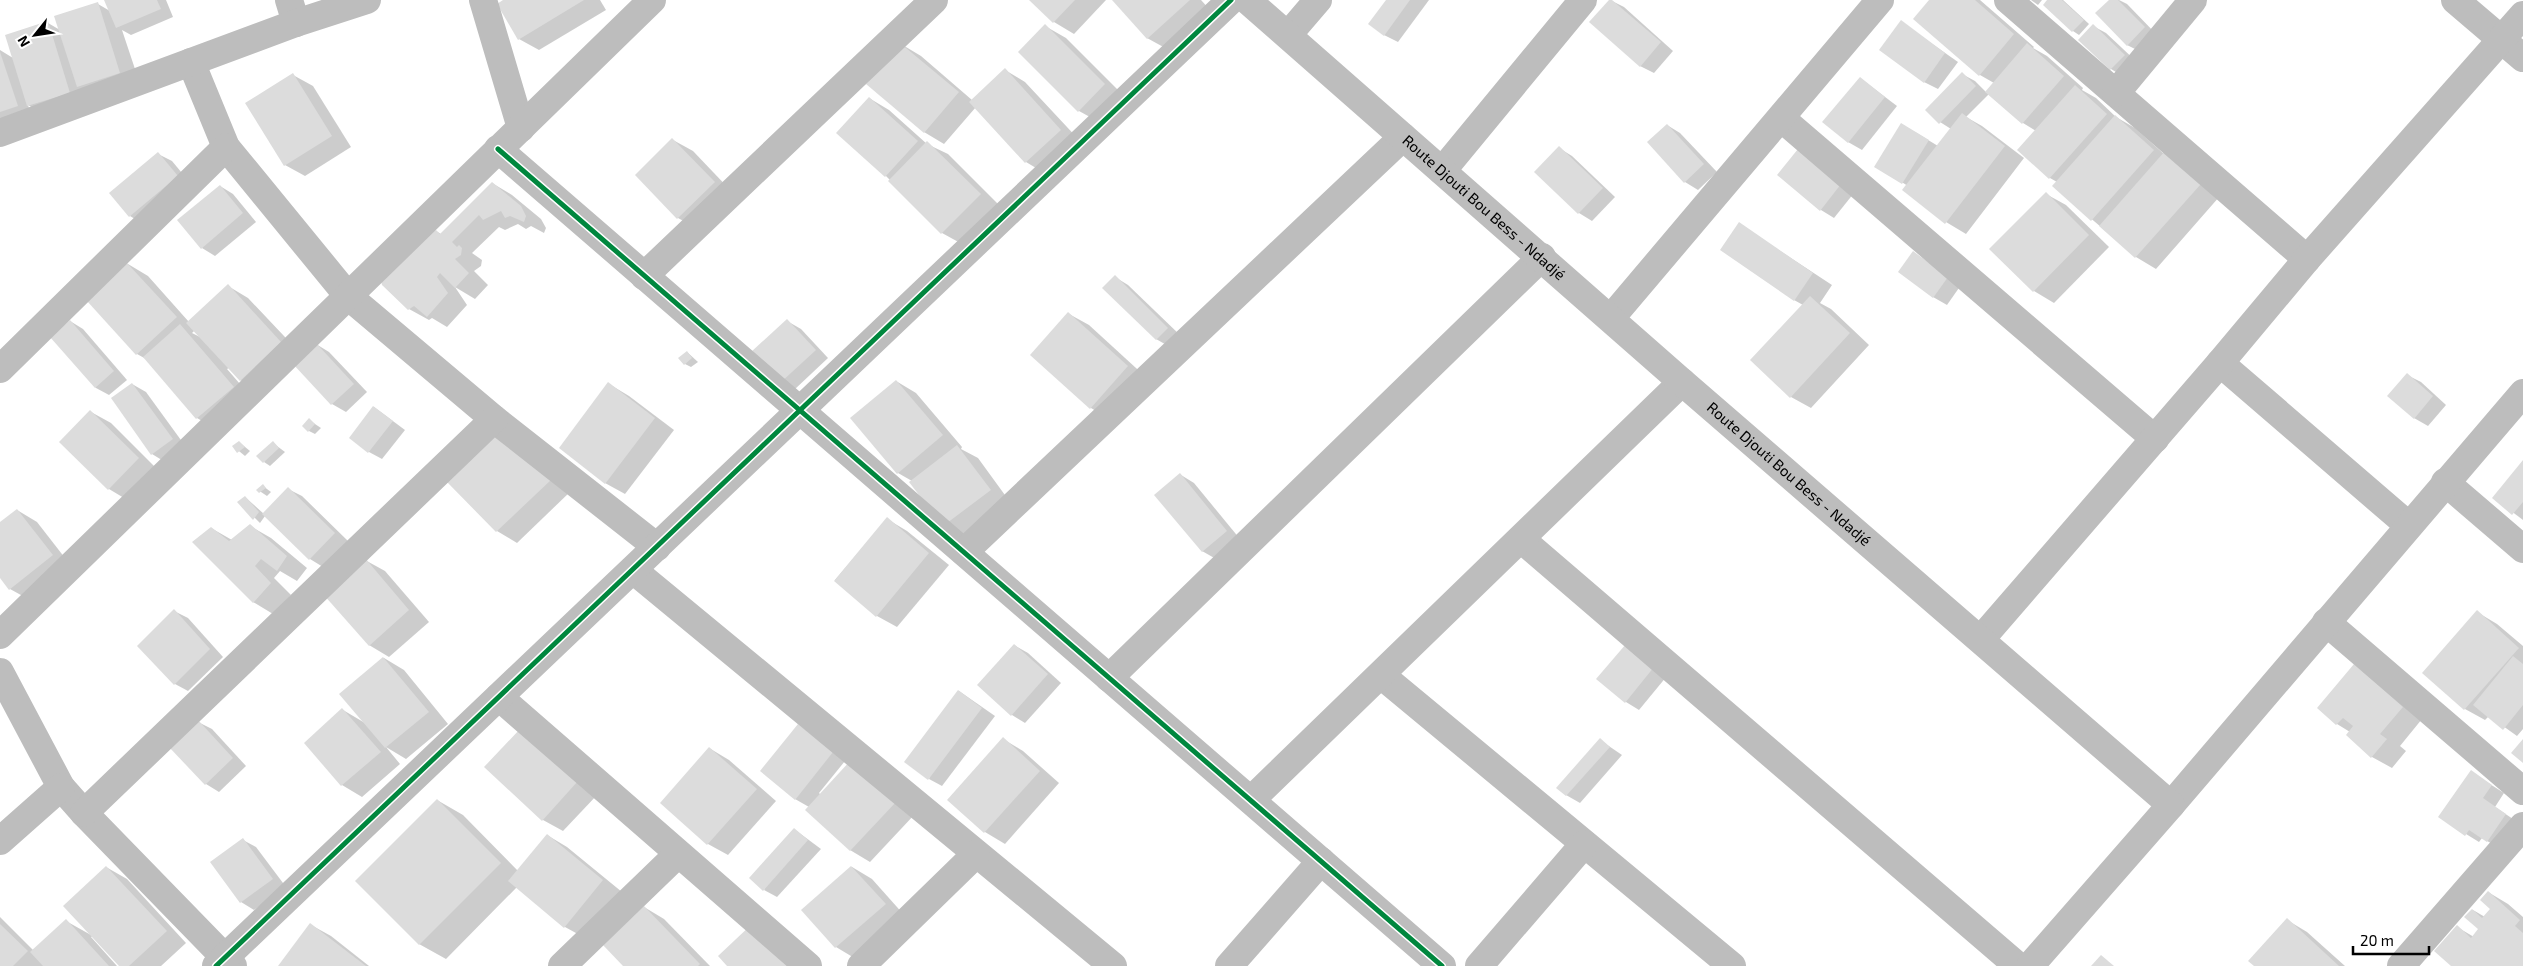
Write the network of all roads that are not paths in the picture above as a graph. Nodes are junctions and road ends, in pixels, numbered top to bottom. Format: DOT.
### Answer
graph roads {
  1 [pos="367,0"];
  2 [pos="482,0"];
  3 [pos="652,0"];
  4 [pos="934,0"];
  5 [pos="1231,0"];
  6 [pos="1247,0"];
  7 [pos="1318,0"];
  8 [pos="1582,0"];
  9 [pos="1880,0"];
  10 [pos="2008,0"];
  11 [pos="2193,0"];
  12 [pos="2455,0"];
  13 [pos="292,11"];
  14 [pos="2523,15"];
  15 [pos="1288,35"];
  16 [pos="2502,40"];
  17 [pos="2523,58"];
  18 [pos="191,62"];
  19 [pos="2116,93"];
  20 [pos="1781,118"];
  21 [pos="521,128"];
  22 [pos="0,133"];
  23 [pos="1403,137"];
  24 [pos="226,147"];
  25 [pos="498,149"];
  26 [pos="1442,171"];
  27 [pos="1542,257"];
  28 [pos="2307,259"];
  29 [pos="644,276"];
  30 [pos="348,296"];
  31 [pos="1611,318"];
  32 [pos="2220,364"];
  33 [pos="0,370"];
  34 [pos="1682,382"];
  35 [pos="2523,393"];
  36 [pos="800,410"];
  37 [pos="494,419"];
  38 [pos="2155,439"];
  39 [pos="2445,482"];
  40 [pos="2408,525"];
  41 [pos="1520,539"];
  42 [pos="657,547"];
  43 [pos="2523,549"];
  44 [pos="964,552"];
  45 [pos="633,570"];
  46 [pos="2326,622"];
  47 [pos="0,635"];
  48 [pos="1981,639"];
  49 [pos="0,672"];
  50 [pos="1380,675"];
  51 [pos="1109,678"];
  52 [pos="499,697"];
  53 [pos="61,786"];
  54 [pos="2523,791"];
  55 [pos="1251,800"];
  56 [pos="2171,805"];
  57 [pos="84,814"];
  58 [pos="2523,826"];
  59 [pos="0,841"];
  60 [pos="1584,844"];
  61 [pos="678,854"];
  62 [pos="976,854"];
  63 [pos="1321,861"];
  64 [pos="225,963"];
  65 [pos="562,966"];
  66 [pos="808,966"];
  67 [pos="861,966"];
  68 [pos="1113,966"];
  69 [pos="1230,966"];
  70 [pos="1442,966"];
  71 [pos="1479,966"];
  72 [pos="1732,966"];
  73 [pos="2018,966"];
  74 [pos="2030,966"];
  75 [pos="2401,966"];
  1 -- 13 [label="street"];
  2 -- 21 [label="street"];
  3 -- 21 [label="street"];
  4 -- 29 [label="street"];
  5 -- 36 [label="street"];
  6 -- 15 [label="street, Route Djouti Bou Bess - Ndadjé"];
  7 -- 15 [label="street"];
  8 -- 26 [label="street"];
  9 -- 20 [label="street"];
  10 -- 19 [label="street"];
  11 -- 19 [label="street"];
  12 -- 16 [label="street"];
  13 -- 18 [label="street"];
  14 -- 16 [label="street"];
  15 -- 23 [label="street, Route Djouti Bou Bess - Ndadjé"];
  16 -- 17 [label="street"];
  16 -- 28 [label="street"];
  18 -- 22 [label="street"];
  18 -- 24 [label="street"];
  19 -- 28 [label="street"];
  20 -- 31 [label="street"];
  20 -- 38 [label="street"];
  21 -- 25 [label="street"];
  23 -- 26 [label="street, Route Djouti Bou Bess - Ndadjé"];
  23 -- 44 [label="street"];
  24 -- 30 [label="street"];
  24 -- 33 [label="street"];
  25 -- 29 [label="street"];
  25 -- 30 [label="street"];
  26 -- 27 [label="street, Route Djouti Bou Bess - Ndadjé"];
  27 -- 31 [label="street, Route Djouti Bou Bess - Ndadjé"];
  27 -- 51 [label="street"];
  28 -- 32 [label="street"];
  29 -- 36 [label="street"];
  30 -- 37 [label="street"];
  30 -- 47 [label="street"];
  31 -- 34 [label="street, Route Djouti Bou Bess - Ndadjé"];
  32 -- 38 [label="street"];
  32 -- 40 [label="street"];
  34 -- 41 [label="street"];
  34 -- 48 [label="street, Route Djouti Bou Bess - Ndadjé"];
  35 -- 39 [label="street"];
  36 -- 42 [label="street"];
  36 -- 44 [label="street"];
  37 -- 42 [label="street"];
  37 -- 57 [label="street"];
  38 -- 48 [label="street"];
  39 -- 40 [label="street"];
  39 -- 43 [label="street"];
  40 -- 46 [label="street"];
  41 -- 50 [label="street"];
  41 -- 73 [label="street"];
  42 -- 45 [label="street"];
  44 -- 51 [label="street"];
  45 -- 52 [label="street"];
  45 -- 62 [label="street"];
  46 -- 54 [label="street"];
  46 -- 56 [label="street"];
  48 -- 56 [label="street, Route Djouti Bou Bess - Ndadjé"];
  49 -- 53 [label="street"];
  50 -- 55 [label="street"];
  50 -- 60 [label="street"];
  51 -- 55 [label="street"];
  52 -- 61 [label="street"];
  52 -- 64 [label="street"];
  53 -- 57 [label="street"];
  53 -- 59 [label="street"];
  55 -- 63 [label="street"];
  56 -- 74 [label="street"];
  57 -- 64 [label="street"];
  58 -- 75 [label="street"];
  60 -- 71 [label="street"];
  60 -- 72 [label="street"];
  61 -- 65 [label="street"];
  61 -- 66 [label="street"];
  62 -- 67 [label="street"];
  62 -- 68 [label="street"];
  63 -- 69 [label="street"];
  63 -- 70 [label="street"];
}
